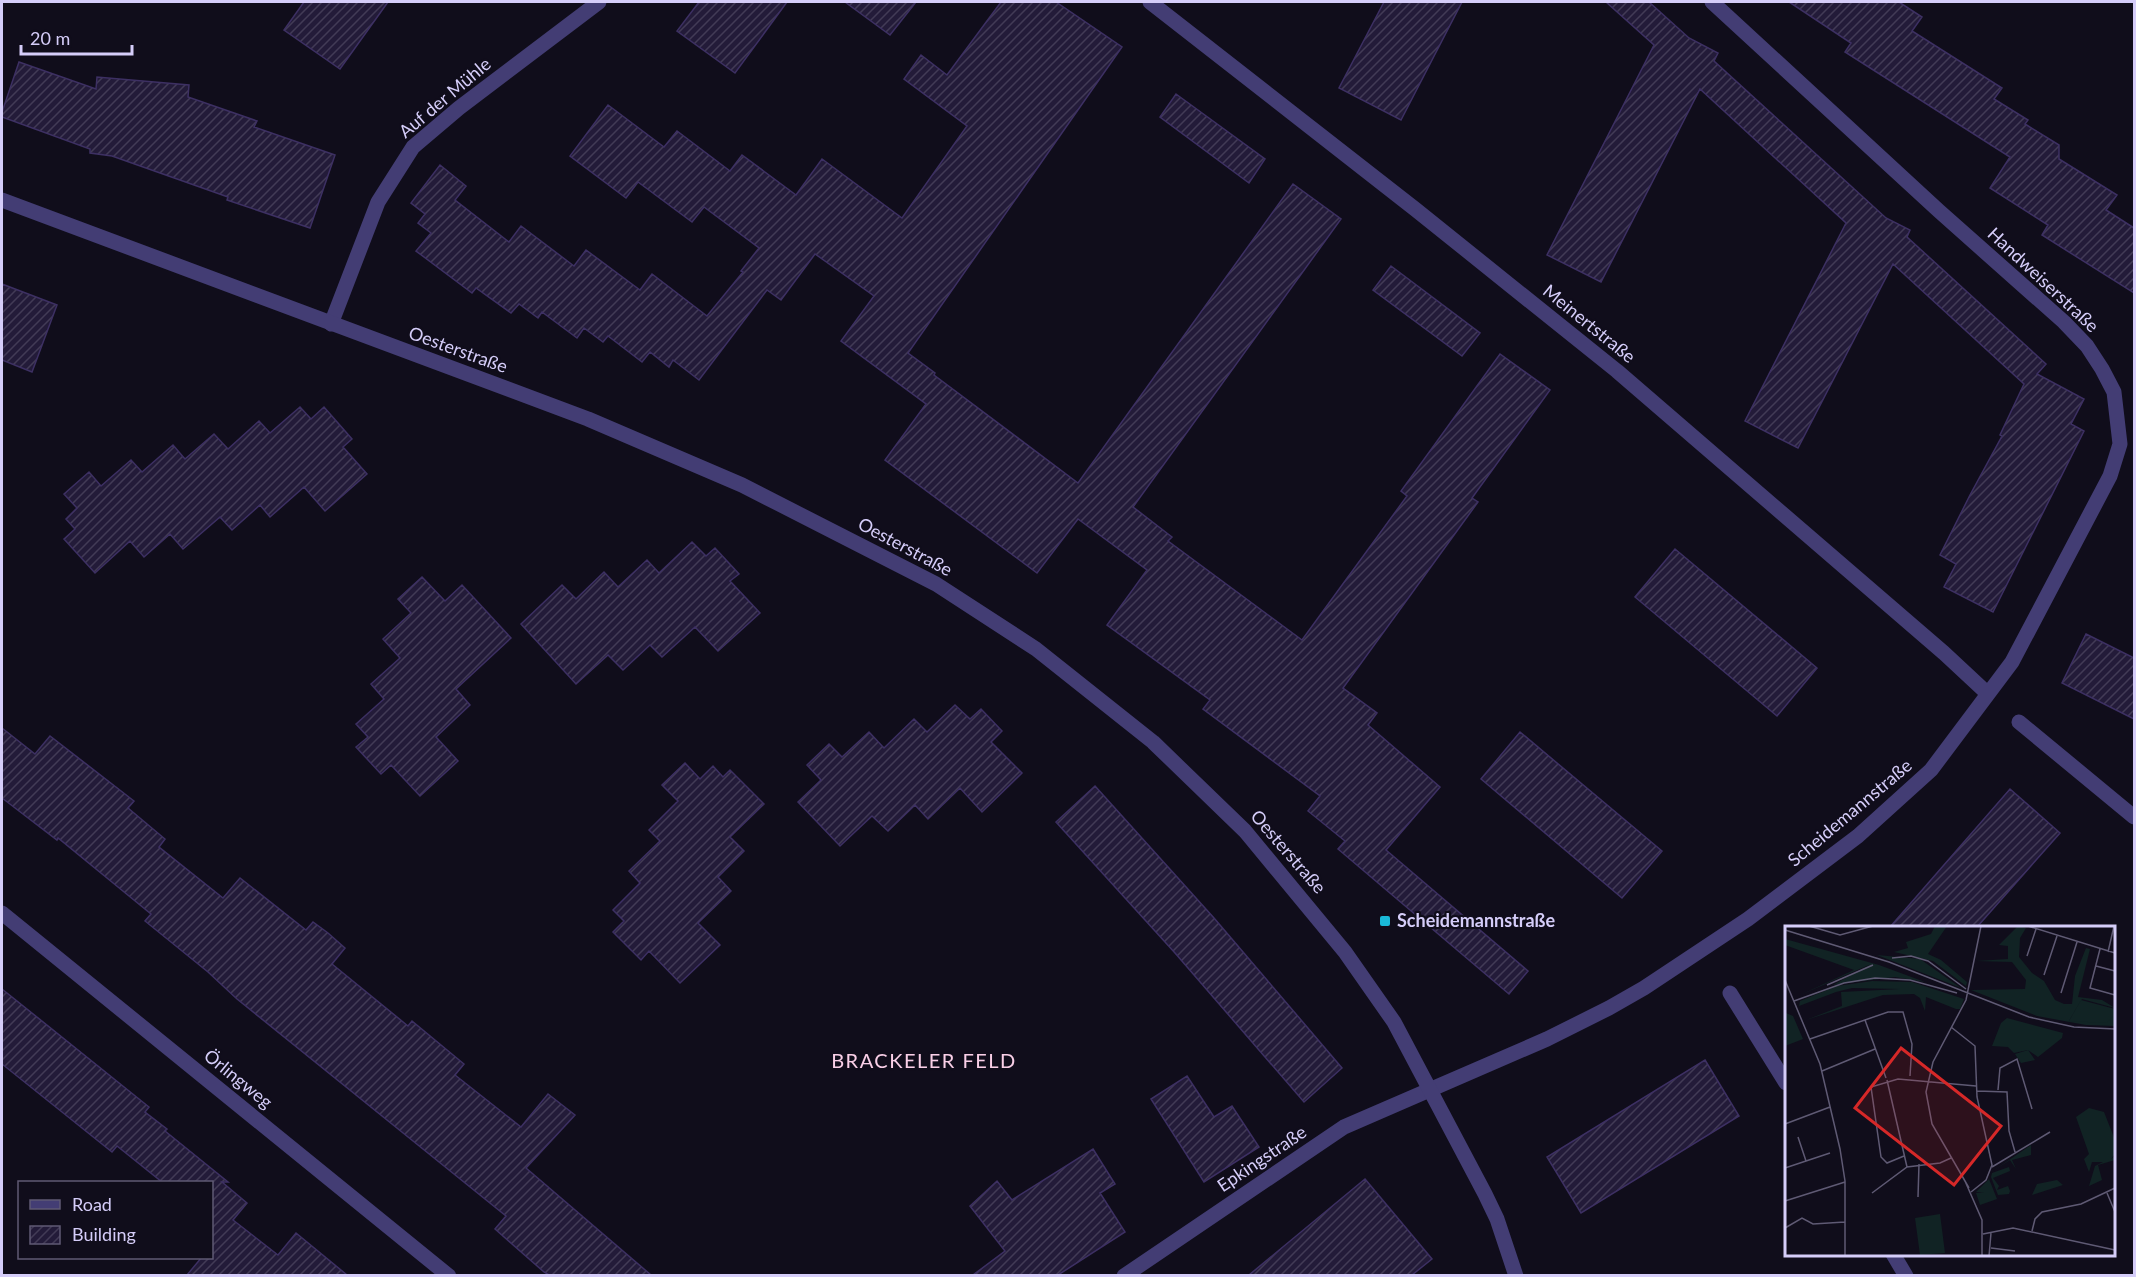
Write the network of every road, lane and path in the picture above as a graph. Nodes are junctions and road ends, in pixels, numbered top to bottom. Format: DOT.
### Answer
graph roads {
  1 [pos="599,2"];
  2 [pos="1150,2"];
  3 [pos="1712,2"];
  4 [pos="2,200"];
  5 [pos="331,324"];
  6 [pos="1988,694"];
  7 [pos="2019,722"];
  8 [pos="2134,817"];
  9 [pos="2,913"];
  10 [pos="1730,993"];
  11 [pos="1785,1081"];
  12 [pos="1430,1089"];
  13 [pos="1894,1256"];
  14 [pos="449,1275"];
  15 [pos="1124,1275"];
  16 [pos="1515,1275"];
  17 [pos="1906,1275"];
  1 -- 5 [label="street, Auf der Mühle"];
  2 -- 6 [label="street, Meinertstraße"];
  3 -- 6 [label="street, Handweiserstraße"];
  4 -- 5 [label="street, Oesterstraße"];
  5 -- 12 [label="street, Oesterstraße"];
  6 -- 12 [label="street, Scheidemannstraße"];
  7 -- 8 [label="street"];
  9 -- 14 [label="street, Örlingweg"];
  10 -- 11 [label="street"];
  12 -- 15 [label="street, Epkingstraße"];
  12 -- 16 [label="street, Oesterstraße"];
  13 -- 17 [label="street"];
}
